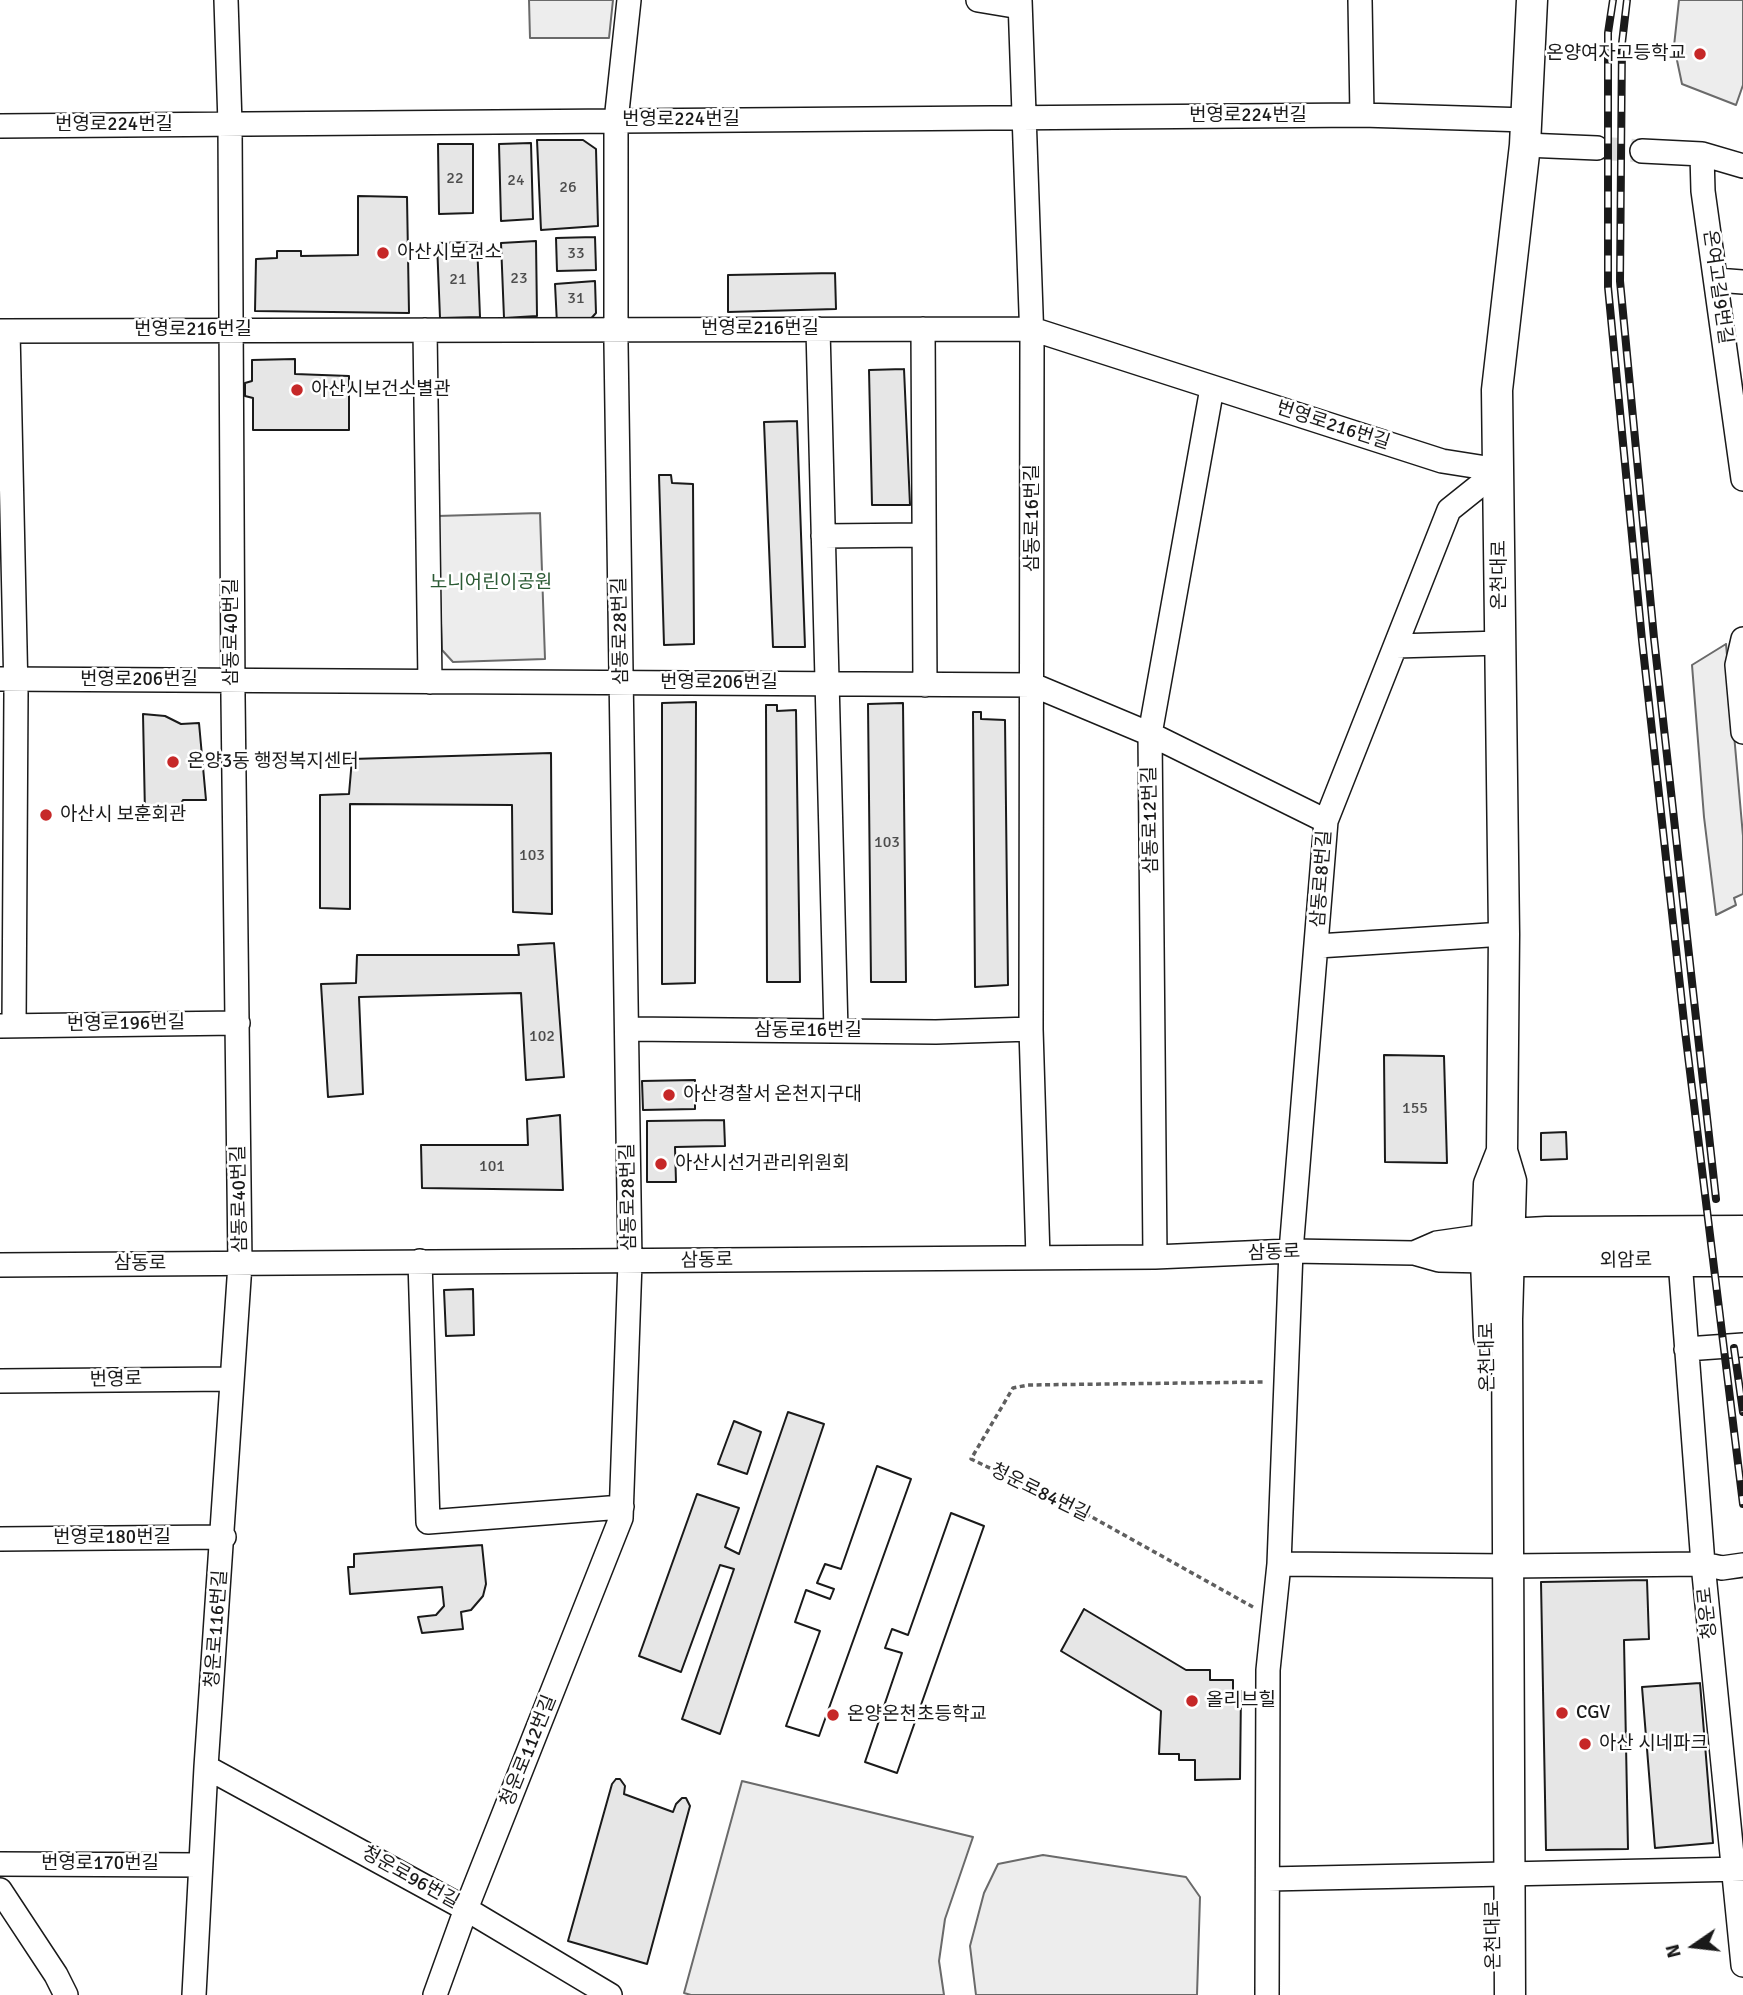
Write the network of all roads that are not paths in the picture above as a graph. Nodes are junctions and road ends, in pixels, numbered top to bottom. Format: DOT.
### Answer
graph roads {
  1 [pos="226,0"];
  2 [pos="629,0"];
  3 [pos="978,0"];
  4 [pos="1360,0"];
  5 [pos="1532,0"];
  6 [pos="1020,4"];
  7 [pos="1362,115"];
  8 [pos="1026,118"];
  9 [pos="616,121"];
  10 [pos="230,124"];
  11 [pos="0,126"];
  12 [pos="1526,132"];
  13 [pos="1597,148"];
  14 [pos="1642,151"];
  15 [pos="1702,154"];
  16 [pos="1743,166"];
  17 [pos="1716,280"];
  18 [pos="1743,282"];
  19 [pos="616,329"];
  20 [pos="818,329"];
  21 [pos="923,329"];
  22 [pos="1032,329"];
  23 [pos="231,330"];
  24 [pos="425,330"];
  25 [pos="4,331"];
  26 [pos="1212,388"];
  27 [pos="1742,466"];
  28 [pos="1499,470"];
  29 [pos="924,535"];
  30 [pos="824,536"];
  31 [pos="1743,639"];
  32 [pos="1501,643"];
  33 [pos="1396,646"];
  34 [pos="8,679"];
  35 [pos="233,681"];
  36 [pos="430,682"];
  37 [pos="622,683"];
  38 [pos="827,684"];
  39 [pos="925,685"];
  40 [pos="1033,685"];
  41 [pos="1743,732"];
  42 [pos="1150,734"];
  43 [pos="1326,821"];
  44 [pos="1504,934"];
  45 [pos="1318,947"];
  46 [pos="238,1023"];
  47 [pos="7,1026"];
  48 [pos="627,1029"];
  49 [pos="1031,1029"];
  50 [pos="836,1031"];
  51 [pos="1743,1231"];
  52 [pos="1497,1248"];
  53 [pos="1291,1251"];
  54 [pos="1155,1257"];
  55 [pos="1038,1258"];
  56 [pos="1679,1260"];
  57 [pos="419,1261"];
  58 [pos="1743,1261"];
  59 [pos="630,1262"];
  60 [pos="240,1264"];
  61 [pos="0,1265"];
  62 [pos="1743,1345"];
  63 [pos="1686,1349"];
  64 [pos="232,1379"];
  65 [pos="0,1381"];
  66 [pos="622,1507"];
  67 [pos="224,1537"];
  68 [pos="0,1539"];
  69 [pos="1279,1564"];
  70 [pos="1703,1564"];
  71 [pos="1743,1565"];
  72 [pos="1500,1566"];
  73 [pos="206,1766"];
  74 [pos="0,1864"];
  75 [pos="200,1865"];
  76 [pos="1738,1869"];
  77 [pos="1502,1874"];
  78 [pos="1268,1879"];
  79 [pos="0,1890"];
  80 [pos="466,1909"];
  81 [pos="1743,1965"];
  82 [pos="66,1995"];
  83 [pos="194,1995"];
  84 [pos="435,1995"];
  85 [pos="610,1995"];
  86 [pos="1267,1995"];
  87 [pos="1494,1995"];
  88 [pos="1510,1995"];
  1 -- 10 [label="street, 삼동로40번길"];
  2 -- 9 [label="street, 삼동로28번길"];
  3 -- 6 [label="street, 삼동로16번길"];
  4 -- 7 [label="street"];
  5 -- 12 [label="main road, 온천대로"];
  6 -- 8 [label="street, 삼동로16번길"];
  7 -- 8 [label="street, 번영로224번길"];
  7 -- 12 [label="street, 번영로224번길"];
  8 -- 9 [label="street, 번영로224번길"];
  8 -- 22 [label="street, 삼동로16번길"];
  9 -- 10 [label="street, 번영로224번길"];
  9 -- 19 [label="street, 삼동로28번길"];
  10 -- 11 [label="street, 번영로224번길"];
  10 -- 23 [label="street, 삼동로40번길"];
  12 -- 13 [label="street"];
  12 -- 28 [label="main road, 온천대로"];
  14 -- 15 [label="street"];
  15 -- 16 [label="street"];
  15 -- 17 [label="street, 온여고길9번길"];
  17 -- 18 [label="street"];
  17 -- 27 [label="street, 온여고길9번길"];
  19 -- 20 [label="street, 번영로216번길"];
  19 -- 24 [label="street, 번영로216번길"];
  19 -- 37 [label="street, 삼동로28번길"];
  20 -- 21 [label="street, 번영로216번길"];
  20 -- 30 [label="street"];
  21 -- 22 [label="street, 번영로216번길"];
  21 -- 29 [label="street"];
  22 -- 26 [label="street, 번영로216번길"];
  22 -- 40 [label="street, 삼동로16번길"];
  23 -- 24 [label="street, 번영로216번길"];
  23 -- 25 [label="street, 번영로216번길"];
  23 -- 35 [label="street, 삼동로40번길"];
  24 -- 36 [label="street"];
  25 -- 34 [label="street"];
  26 -- 28 [label="street, 번영로216번길"];
  26 -- 42 [label="street, 삼동로12번길"];
  28 -- 32 [label="main road, 온천대로"];
  28 -- 33 [label="street, 삼동로8번길"];
  29 -- 30 [label="street"];
  29 -- 39 [label="street"];
  30 -- 38 [label="street"];
  31 -- 41 [label="street"];
  32 -- 33 [label="street"];
  32 -- 44 [label="main road, 온천대로"];
  33 -- 43 [label="street, 삼동로8번길"];
  34 -- 35 [label="street, 번영로206번길"];
  34 -- 47 [label="street, 번영로196번길"];
  35 -- 36 [label="street, 번영로206번길"];
  35 -- 46 [label="street, 삼동로40번길"];
  36 -- 37 [label="street, 번영로206번길"];
  37 -- 38 [label="street, 번영로206번길"];
  37 -- 48 [label="street, 삼동로28번길"];
  38 -- 39 [label="street, 번영로206번길"];
  38 -- 50 [label="street"];
  39 -- 40 [label="street, 번영로206번길"];
  40 -- 42 [label="street, 번영로206번길"];
  40 -- 49 [label="street, 삼동로16번길"];
  42 -- 43 [label="street, 번영로206번길"];
  42 -- 54 [label="street, 삼동로12번길"];
  43 -- 45 [label="street, 삼동로8번길"];
  44 -- 45 [label="street"];
  44 -- 52 [label="main road, 온천대로"];
  45 -- 53 [label="street, 삼동로8번길"];
  46 -- 47 [label="street, 번영로196번길"];
  46 -- 60 [label="street, 삼동로40번길"];
  48 -- 50 [label="street, 삼동로16번길"];
  48 -- 59 [label="street, 삼동로28번길"];
  49 -- 50 [label="street, 삼동로16번길"];
  49 -- 55 [label="street, 삼동로16번길"];
  51 -- 52 [label="main road, 외암로"];
  52 -- 53 [label="street, 삼동로"];
  52 -- 56 [label="main road, 외암로"];
  52 -- 72 [label="main road, 온천대로"];
  53 -- 54 [label="street, 삼동로"];
  53 -- 69 [label="street"];
  54 -- 55 [label="street, 삼동로"];
  55 -- 59 [label="street, 삼동로"];
  56 -- 58 [label="main road, 외암로"];
  56 -- 63 [label="street, 청운로"];
  57 -- 59 [label="street, 삼동로"];
  57 -- 60 [label="street, 삼동로"];
  57 -- 66 [label="street"];
  59 -- 66 [label="street, 청운로112번길"];
  60 -- 61 [label="street, 삼동로"];
  60 -- 64 [label="street, 청운로116번길"];
  62 -- 63 [label="street"];
  63 -- 70 [label="street, 청운로"];
  64 -- 65 [label="street, 번영로"];
  64 -- 67 [label="street, 청운로116번길"];
  66 -- 80 [label="street, 청운로112번길"];
  67 -- 68 [label="street, 번영로180번길"];
  67 -- 73 [label="street, 청운로116번길"];
  69 -- 72 [label="street"];
  69 -- 78 [label="street"];
  70 -- 71 [label="street"];
  70 -- 72 [label="street"];
  70 -- 76 [label="street, 청운로"];
  72 -- 77 [label="main road, 온천대로"];
  73 -- 75 [label="street, 청운로116번길"];
  73 -- 80 [label="street, 청운로96번길"];
  74 -- 75 [label="street, 번영로170번길"];
  75 -- 83 [label="street, 청운로116번길"];
  76 -- 77 [label="street, 온천대로"];
  76 -- 81 [label="street, 청운로"];
  77 -- 78 [label="street, 온천대로"];
  77 -- 87 [label="main road, 온천대로"];
  77 -- 88 [label="main road, 온천대로"];
  78 -- 86 [label="street"];
  79 -- 82 [label="street"];
  80 -- 84 [label="street, 청운로112번길"];
  80 -- 85 [label="street, 청운로96번길"];
}
